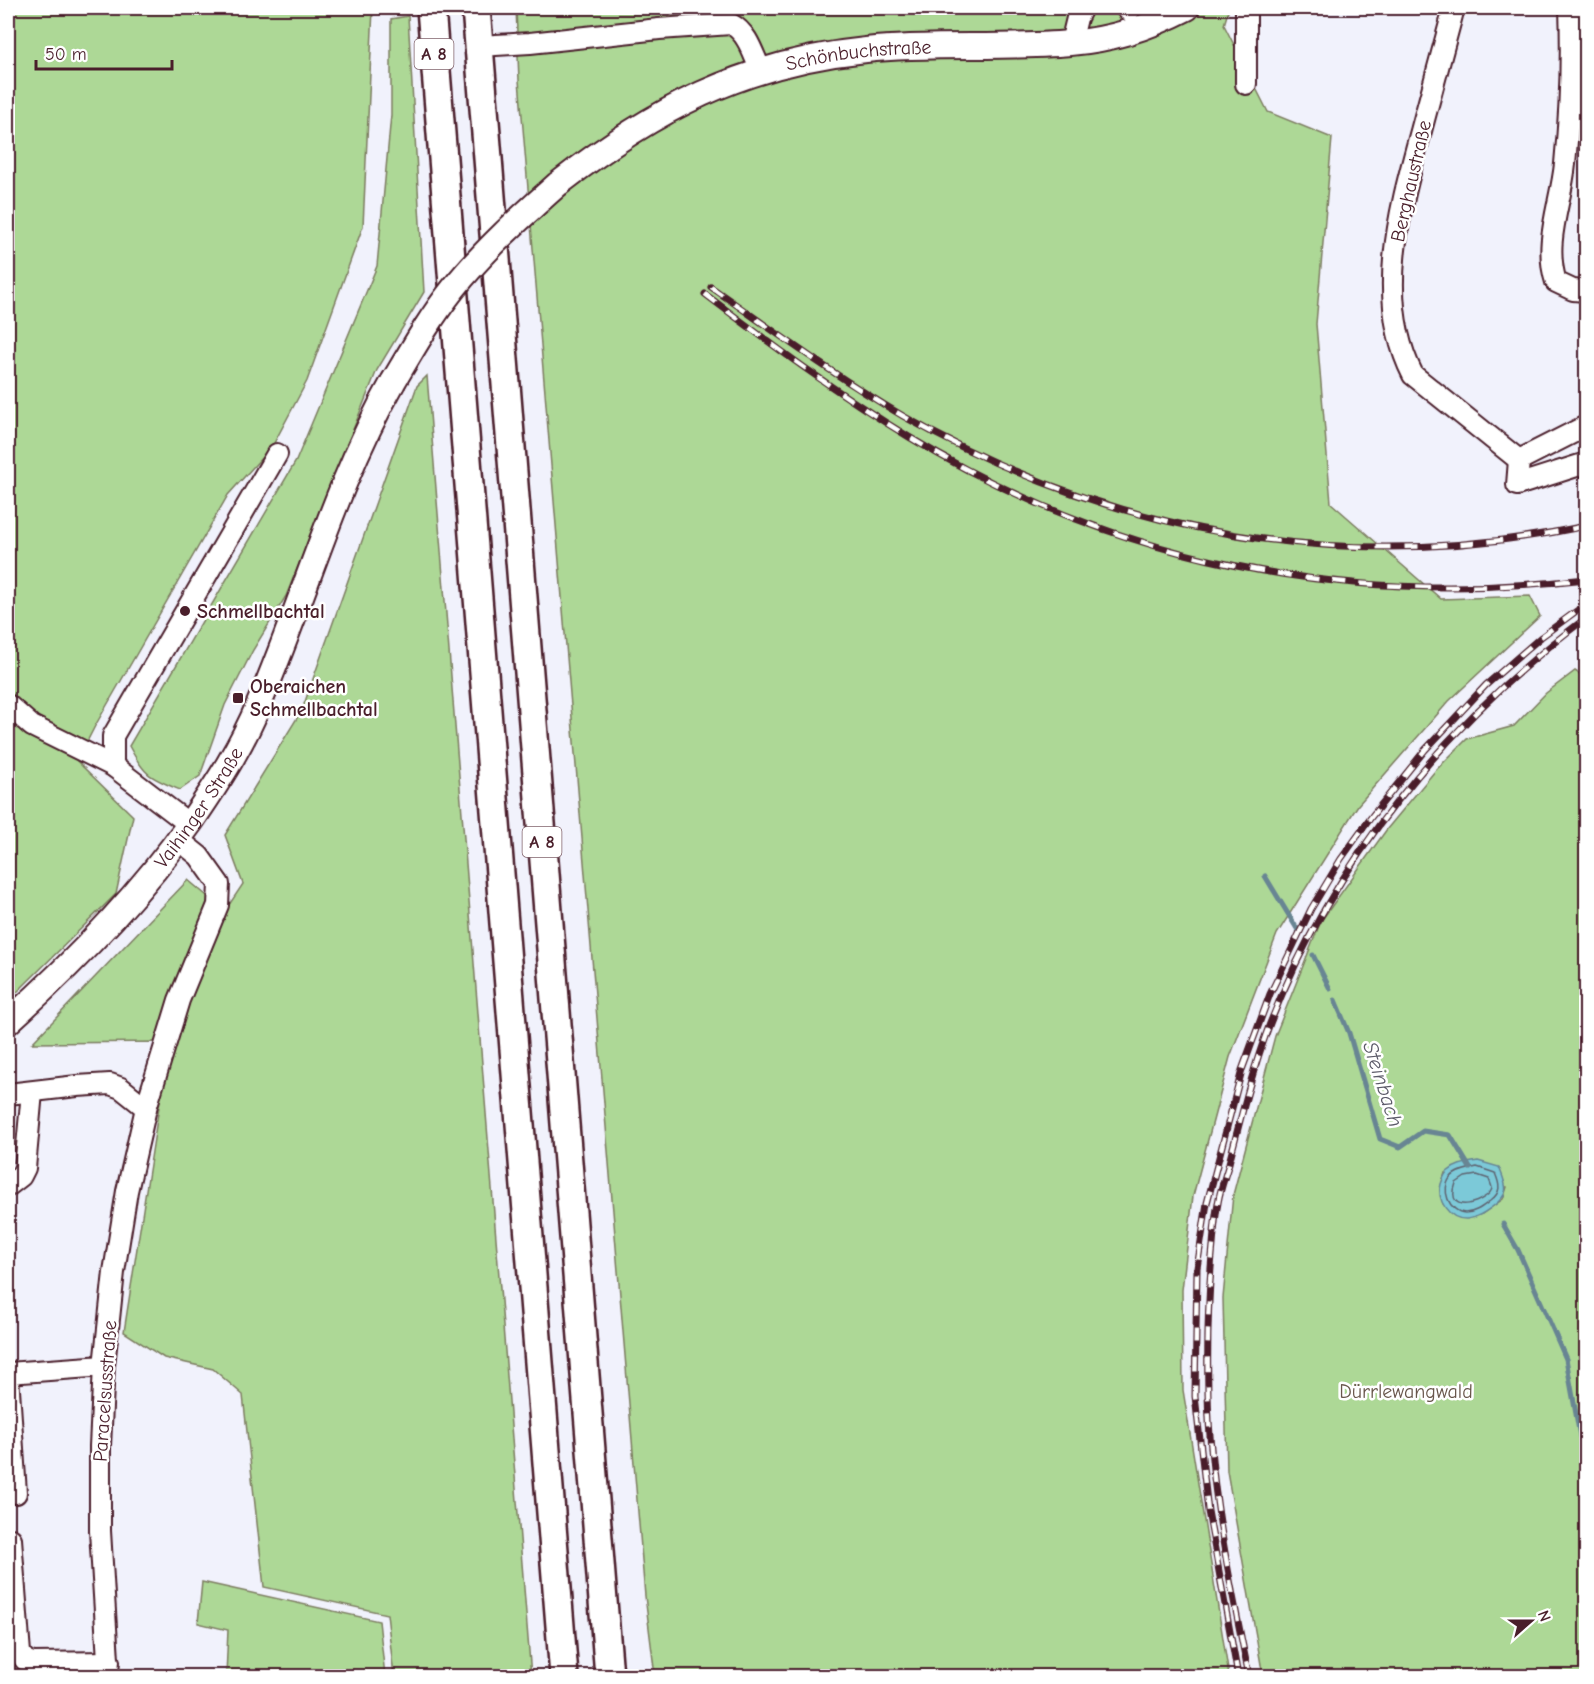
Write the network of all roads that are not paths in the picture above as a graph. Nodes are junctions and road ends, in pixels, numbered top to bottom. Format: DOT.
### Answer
graph roads {
  1 [pos="430,8"];
  2 [pos="476,8"];
  3 [pos="1082,8"];
  4 [pos="1187,8"];
  5 [pos="1246,8"];
  6 [pos="1455,8"];
  7 [pos="1570,8"];
  8 [pos="721,16"];
  9 [pos="1579,42"];
  10 [pos="1071,43"];
  11 [pos="479,46"];
  12 [pos="760,71"];
  13 [pos="1246,84"];
  14 [pos="1587,291"];
  15 [pos="393,382"];
  16 [pos="1587,426"];
  17 [pos="277,454"];
  18 [pos="1519,460"];
  19 [pos="1587,463"];
  20 [pos="8,705"];
  21 [pos="113,766"];
  22 [pos="184,832"];
  23 [pos="8,1022"];
  24 [pos="32,1092"];
  25 [pos="8,1094"];
  26 [pos="146,1108"];
  27 [pos="8,1186"];
  28 [pos="104,1366"];
  29 [pos="8,1374"];
  30 [pos="16,1493"];
  31 [pos="11,1539"];
  32 [pos="109,1669"];
  33 [pos="564,1677"];
  34 [pos="609,1677"];
  1 -- 33 [label="highway, A 8"];
  2 -- 11 [label="highway, A 8"];
  3 -- 10 [label="street"];
  4 -- 10 [label="main road, Schönbuchstraße"];
  5 -- 13 [label="street"];
  6 -- 18 [label="street, Berghaustraße"];
  7 -- 9 [label="street"];
  8 -- 11 [label="street"];
  8 -- 12 [label="street"];
  9 -- 14 [label="street"];
  10 -- 12 [label="main road, Schönbuchstraße"];
  11 -- 34 [label="highway, A 8"];
  12 -- 15 [label="main road, Schönbuchstraße, bridge"];
  15 -- 22 [label="main road, Vaihinger Straße"];
  16 -- 18 [label="street"];
  17 -- 21 [label="street"];
  18 -- 19 [label="street"];
  20 -- 21 [label="street, Paracelsusstraße"];
  21 -- 22 [label="street, Paracelsusstraße"];
  22 -- 23 [label="main road, Vaihinger Straße"];
  22 -- 26 [label="street, Paracelsusstraße"];
  24 -- 25 [label="street"];
  24 -- 26 [label="street"];
  24 -- 27 [label="street"];
  26 -- 28 [label="street, Paracelsusstraße"];
  28 -- 29 [label="street"];
  28 -- 32 [label="street, Paracelsusstraße"];
  29 -- 30 [label="street"];
  31 -- 32 [label="street"];
}
